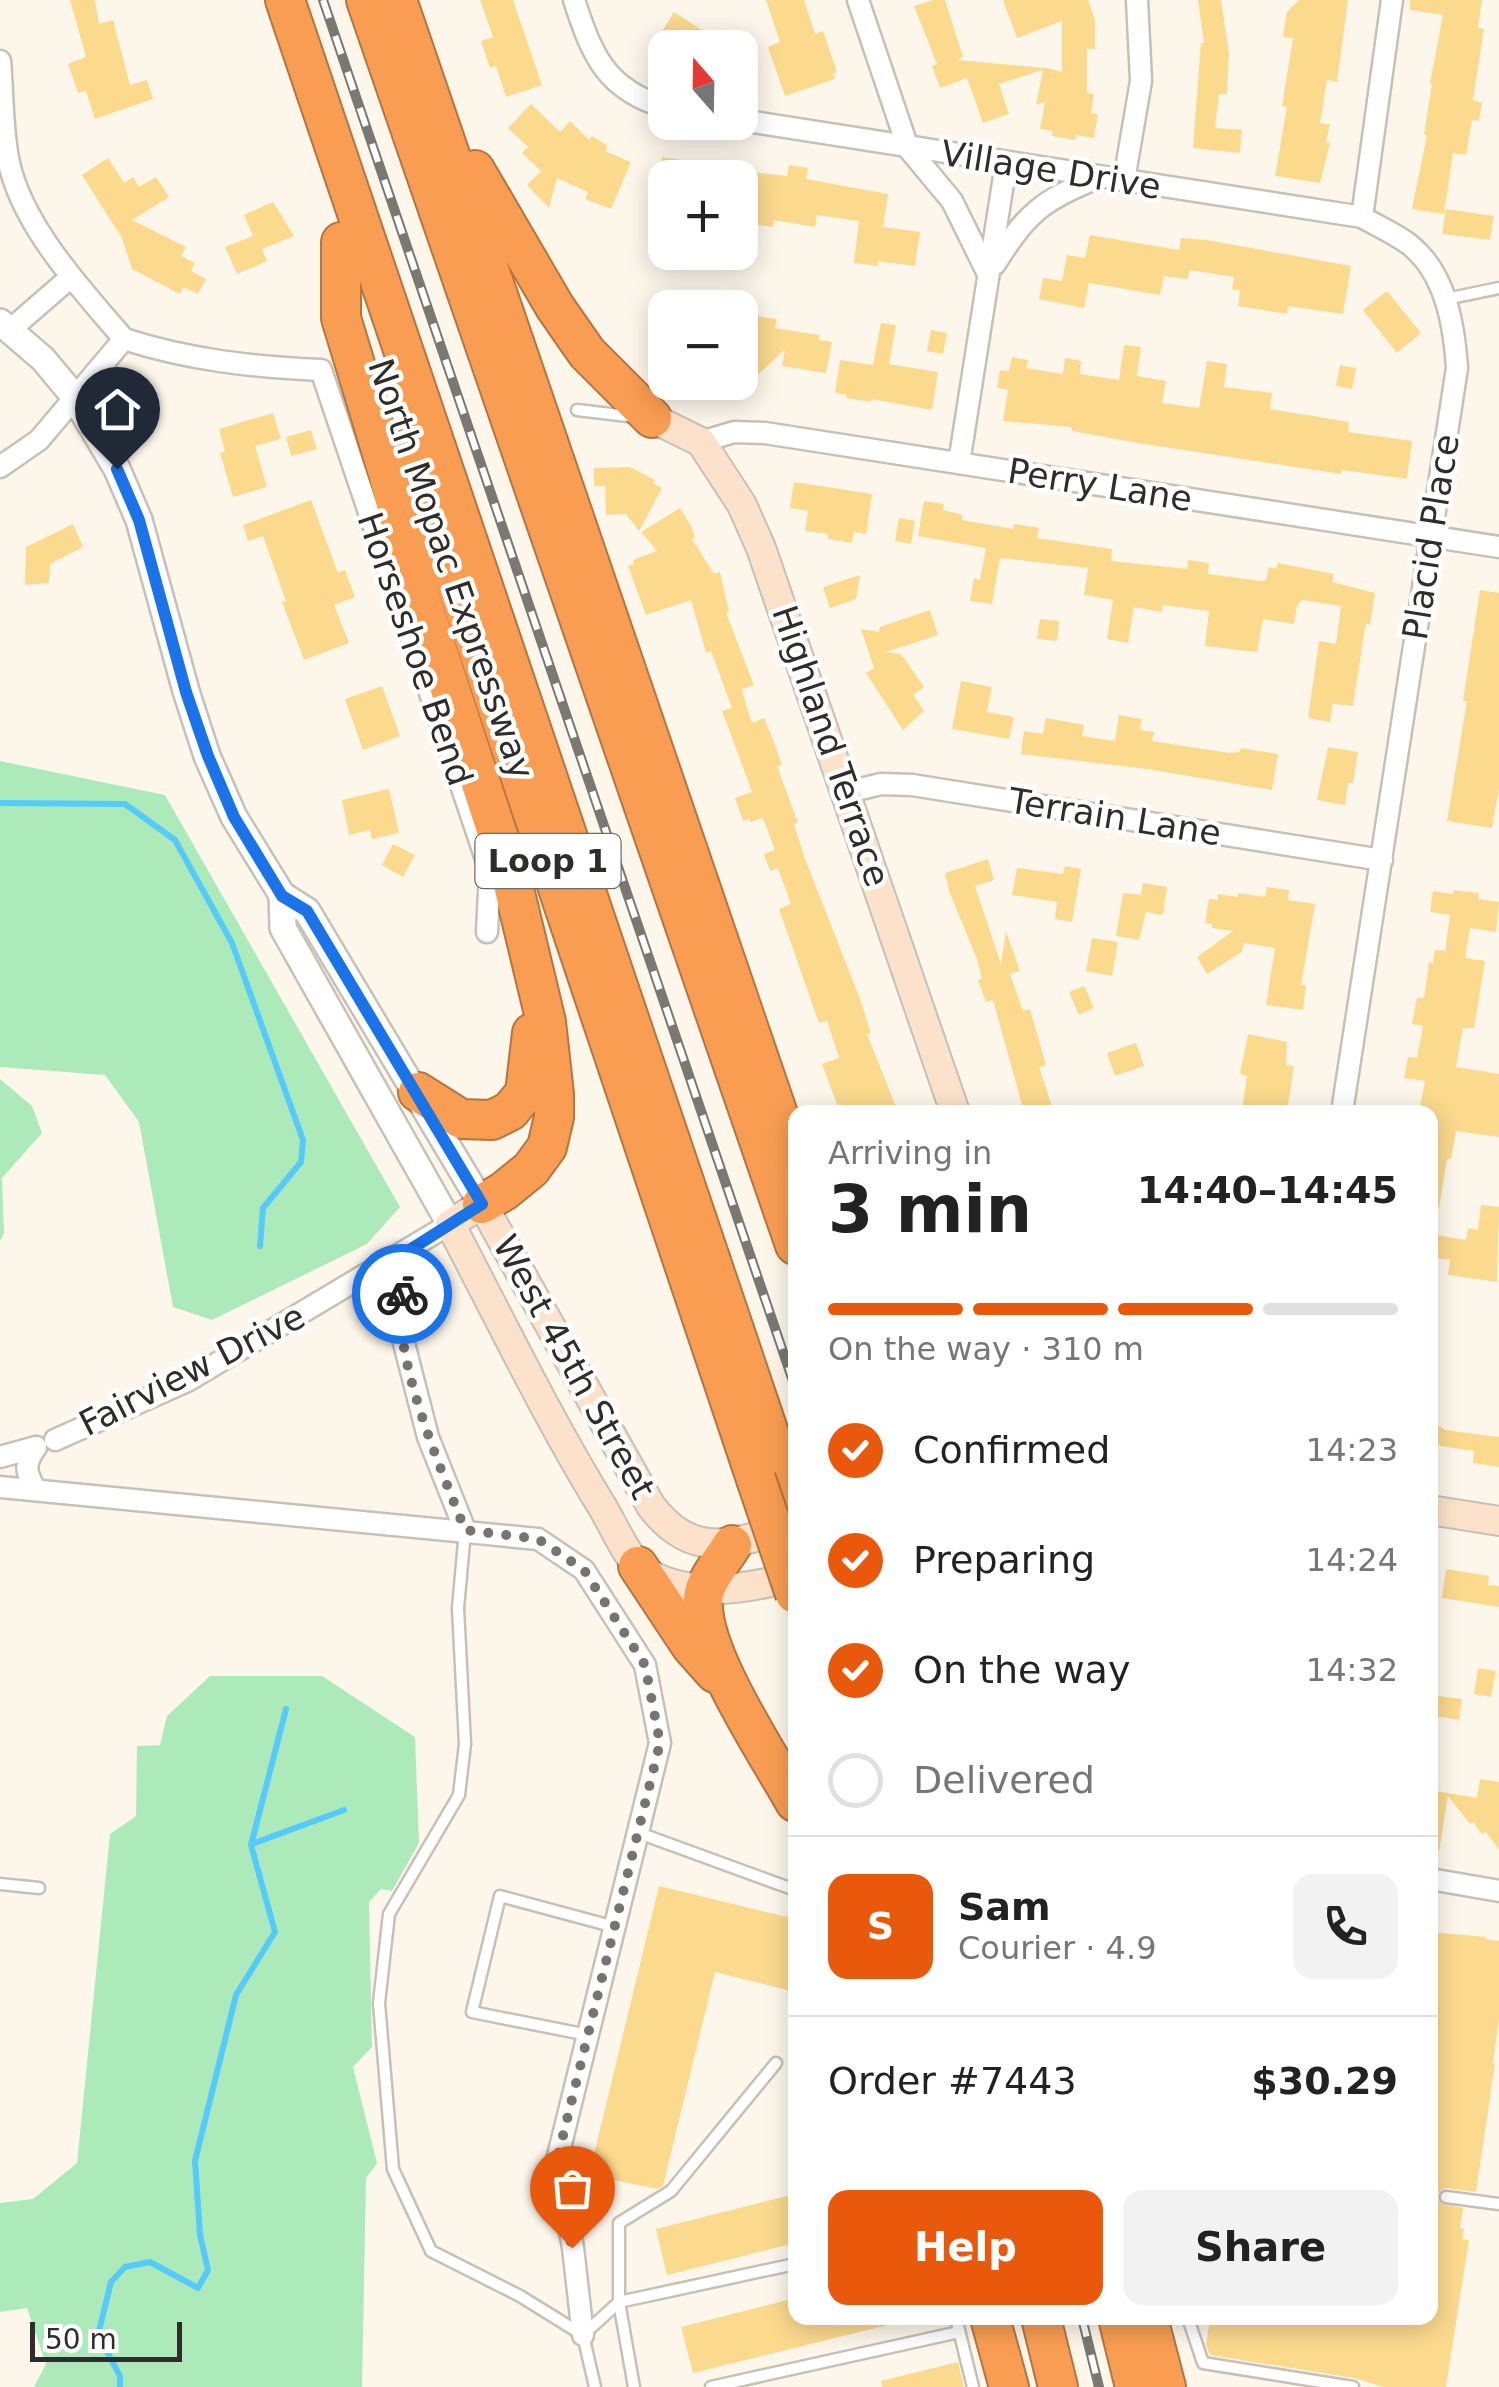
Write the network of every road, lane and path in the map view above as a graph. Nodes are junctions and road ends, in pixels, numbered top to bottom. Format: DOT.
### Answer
graph roads {
  1 [pos="258,0"];
  2 [pos="285,0"];
  3 [pos="366,0"];
  4 [pos="397,0"];
  5 [pos="574,0"];
  6 [pos="858,0"];
  7 [pos="1136,0"];
  8 [pos="1392,0"];
  9 [pos="0,61"];
  10 [pos="424,79"];
  11 [pos="648,102"];
  12 [pos="758,123"];
  13 [pos="908,148"];
  14 [pos="1006,164"];
  15 [pos="1101,177"];
  16 [pos="1124,180"];
  17 [pos="1362,217"];
  18 [pos="341,242"];
  19 [pos="988,274"];
  20 [pos="71,277"];
  21 [pos="1499,288"];
  22 [pos="1446,300"];
  23 [pos="6,326"];
  24 [pos="124,339"];
  25 [pos="73,395"];
  26 [pos="578,410"];
  27 [pos="652,418"];
  28 [pos="701,442"];
  29 [pos="959,463"];
  30 [pos="0,467"];
  31 [pos="1431,536"];
  32 [pos="1499,547"];
  33 [pos="848,792"];
  34 [pos="1382,860"];
  35 [pos="282,896"];
  36 [pos="487,932"];
  37 [pos="538,990"];
  38 [pos="418,1092"];
  39 [pos="953,1105"];
  40 [pos="1343,1105"];
  41 [pos="788,1144"];
  42 [pos="482,1204"];
  43 [pos="450,1224"];
  44 [pos="788,1226"];
  45 [pos="408,1251"];
  46 [pos="46,1444"];
  47 [pos="0,1456"];
  48 [pos="769,1475"];
  49 [pos="0,1487"];
  50 [pos="36,1490"];
  51 [pos="788,1501"];
  52 [pos="1438,1511"];
  53 [pos="1499,1521"];
  54 [pos="788,1527"];
  55 [pos="465,1530"];
  56 [pos="732,1545"];
  57 [pos="788,1562"];
  58 [pos="638,1566"];
  59 [pos="788,1577"];
  60 [pos="705,1589"];
  61 [pos="730,1690"];
  62 [pos="788,1790"];
  63 [pos="638,1832"];
  64 [pos="1438,1880"];
  65 [pos="0,1884"];
  66 [pos="788,1887"];
  67 [pos="39,1888"];
  68 [pos="1499,1891"];
  69 [pos="614,1926"];
  70 [pos="588,2035"];
  71 [pos="776,2063"];
  72 [pos="1446,2198"];
  73 [pos="1499,2204"];
  74 [pos="788,2266"];
  75 [pos="618,2302"];
  76 [pos="974,2325"];
  77 [pos="1015,2325"];
  78 [pos="1043,2325"];
  79 [pos="1120,2325"];
  80 [pos="1150,2325"];
  81 [pos="1190,2325"];
  82 [pos="583,2335"];
  83 [pos="595,2387"];
  84 [pos="634,2387"];
  85 [pos="711,2387"];
  86 [pos="973,2387"];
  87 [pos="1009,2387"];
  88 [pos="1028,2387"];
  89 [pos="1058,2387"];
  90 [pos="1135,2387"];
  91 [pos="1166,2387"];
  92 [pos="1354,2387"];
  1 -- 18 [label="highway, North Mopac Expressway / Loop 1"];
  2 -- 48 [label="highway"];
  3 -- 44 [label="highway"];
  4 -- 10 [label="highway"];
  5 -- 11 [label="street"];
  6 -- 13 [label="street"];
  7 -- 16 [label="street"];
  8 -- 17 [label="street"];
  9 -- 20 [label="street"];
  10 -- 27 [label="highway"];
  10 -- 41 [label="highway"];
  12 -- 13 [label="street, Village Drive"];
  13 -- 14 [label="street, Village Drive"];
  13 -- 19 [label="street"];
  14 -- 15 [label="street, Village Drive"];
  14 -- 19 [label="street"];
  15 -- 16 [label="street, Village Drive"];
  15 -- 19 [label="street"];
  16 -- 17 [label="street, Village Drive"];
  17 -- 22 [label="street, Placid Place"];
  18 -- 37 [label="highway"];
  18 -- 48 [label="highway, North Mopac Expressway / Loop 1"];
  19 -- 29 [label="street"];
  20 -- 23 [label="street"];
  20 -- 24 [label="street"];
  21 -- 22 [label="lane"];
  22 -- 31 [label="street, Placid Place"];
  23 -- 25 [label="street"];
  24 -- 25 [label="street"];
  24 -- 36 [label="street, Horseshoe Bend"];
  25 -- 30 [label="street"];
  25 -- 35 [label="street, West 45th Street"];
  26 -- 27 [label="lane"];
  27 -- 28 [label="main road"];
  28 -- 29 [label="street, Perry Lane"];
  28 -- 33 [label="main road, Highland Terrace"];
  29 -- 31 [label="street, Perry Lane"];
  31 -- 32 [label="street, Perry Lane"];
  31 -- 34 [label="street, Placid Place"];
  33 -- 34 [label="street, Terrain Lane"];
  33 -- 39 [label="main road, Highland Terrace"];
  34 -- 40 [label="street, Placid Place"];
  35 -- 38 [label="street, West 45th Street"];
  35 -- 43 [label="street, West 45th Street"];
  37 -- 38 [label="highway"];
  37 -- 42 [label="highway"];
  38 -- 42 [label="street, West 45th Street"];
  42 -- 43 [label="main road, Fairview Drive"];
  42 -- 56 [label="main road, West 45th Street"];
  43 -- 45 [label="street, Fairview Drive"];
  43 -- 58 [label="main road, West 45th Street"];
  45 -- 46 [label="street, Fairview Drive"];
  45 -- 55 [label="street"];
  46 -- 47 [label="street, Fairview Drive"];
  46 -- 50 [label="street"];
  48 -- 51 [label="highway"];
  48 -- 57 [label="highway, North Mopac Expressway / Loop 1, bridge"];
  49 -- 50 [label="street"];
  50 -- 55 [label="street"];
  52 -- 53 [label="main road"];
  54 -- 56 [label="main road, West 45th Street"];
  55 -- 63 [label="street"];
  55 -- 82 [label="lane"];
  56 -- 60 [label="highway"];
  58 -- 60 [label="main road"];
  58 -- 61 [label="highway"];
  59 -- 60 [label="main road"];
  60 -- 61 [label="highway"];
  61 -- 62 [label="highway"];
  63 -- 66 [label="lane"];
  63 -- 69 [label="street"];
  64 -- 68 [label="street"];
  65 -- 67 [label="lane"];
  69 -- 70 [label="street"];
  69 -- 70 [label="lane"];
  70 -- 82 [label="street"];
  71 -- 75 [label="lane"];
  72 -- 73 [label="lane"];
  74 -- 75 [label="lane"];
  75 -- 82 [label="lane"];
  75 -- 84 [label="lane"];
  76 -- 85 [label="lane"];
  76 -- 86 [label="lane"];
  76 -- 87 [label="highway"];
  77 -- 88 [label="highway"];
  78 -- 89 [label="highway"];
  79 -- 90 [label="highway"];
  80 -- 91 [label="highway"];
  81 -- 92 [label="lane"];
  82 -- 83 [label="lane"];
}
